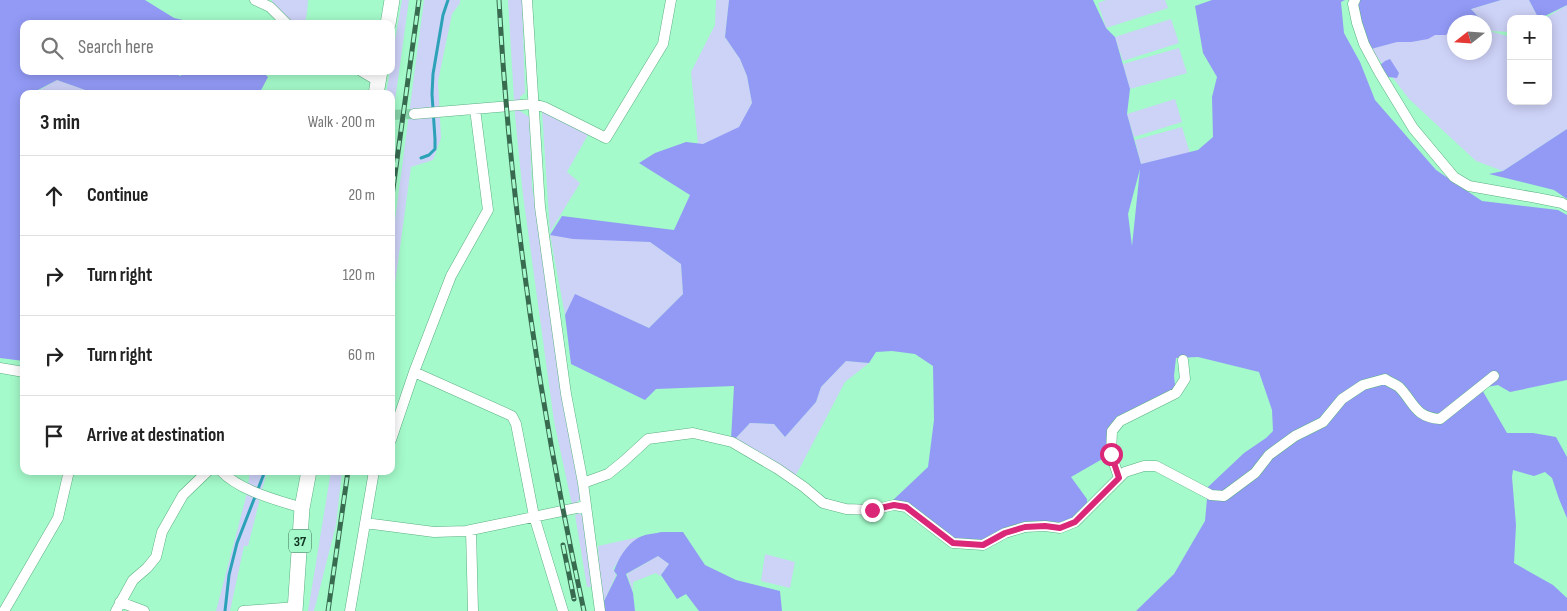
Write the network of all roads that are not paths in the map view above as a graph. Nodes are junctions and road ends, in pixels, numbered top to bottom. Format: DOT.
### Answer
graph roads {
  1 [pos="255,0"];
  2 [pos="392,0"];
  3 [pos="527,0"];
  4 [pos="671,0"];
  5 [pos="1355,0"];
  6 [pos="283,20"];
  7 [pos="389,20"];
  8 [pos="367,75"];
  9 [pos="378,82"];
  10 [pos="533,104"];
  11 [pos="475,109"];
  12 [pos="419,114"];
  13 [pos="1567,206"];
  14 [pos="1183,360"];
  15 [pos="0,368"];
  16 [pos="20,371"];
  17 [pos="414,372"];
  18 [pos="1494,376"];
  19 [pos="395,428"];
  20 [pos="68,475"];
  21 [pos="204,475"];
  22 [pos="226,475"];
  23 [pos="308,475"];
  24 [pos="373,475"];
  25 [pos="1119,478"];
  26 [pos="583,482"];
  27 [pos="586,506"];
  28 [pos="302,508"];
  29 [pos="534,516"];
  30 [pos="365,524"];
  31 [pos="471,530"];
  32 [pos="118,606"];
  33 [pos="296,609"];
  34 [pos="4,611"];
  35 [pos="144,611"];
  36 [pos="244,611"];
  37 [pos="350,611"];
  38 [pos="473,611"];
  39 [pos="563,611"];
  40 [pos="600,611"];
  1 -- 6 [label="street"];
  2 -- 7 [label="main road"];
  3 -- 10 [label="street"];
  4 -- 10 [label="street"];
  5 -- 13 [label="street"];
  8 -- 9 [label="street"];
  10 -- 11 [label="street"];
  10 -- 26 [label="street"];
  11 -- 12 [label="street"];
  11 -- 17 [label="street"];
  14 -- 25 [label="street"];
  15 -- 16 [label="street"];
  17 -- 19 [label="street"];
  17 -- 29 [label="street"];
  18 -- 25 [label="street"];
  20 -- 34 [label="street"];
  21 -- 32 [label="street"];
  22 -- 28 [label="street"];
  23 -- 28 [label="main road, 37"];
  24 -- 30 [label="street"];
  25 -- 26 [label="street"];
  26 -- 27 [label="street"];
  27 -- 29 [label="street"];
  27 -- 40 [label="street"];
  28 -- 33 [label="main road, 37"];
  29 -- 31 [label="street"];
  29 -- 39 [label="street"];
  30 -- 31 [label="street"];
  30 -- 37 [label="street"];
  31 -- 38 [label="street"];
  32 -- 35 [label="street"];
  33 -- 36 [label="street"];
}
